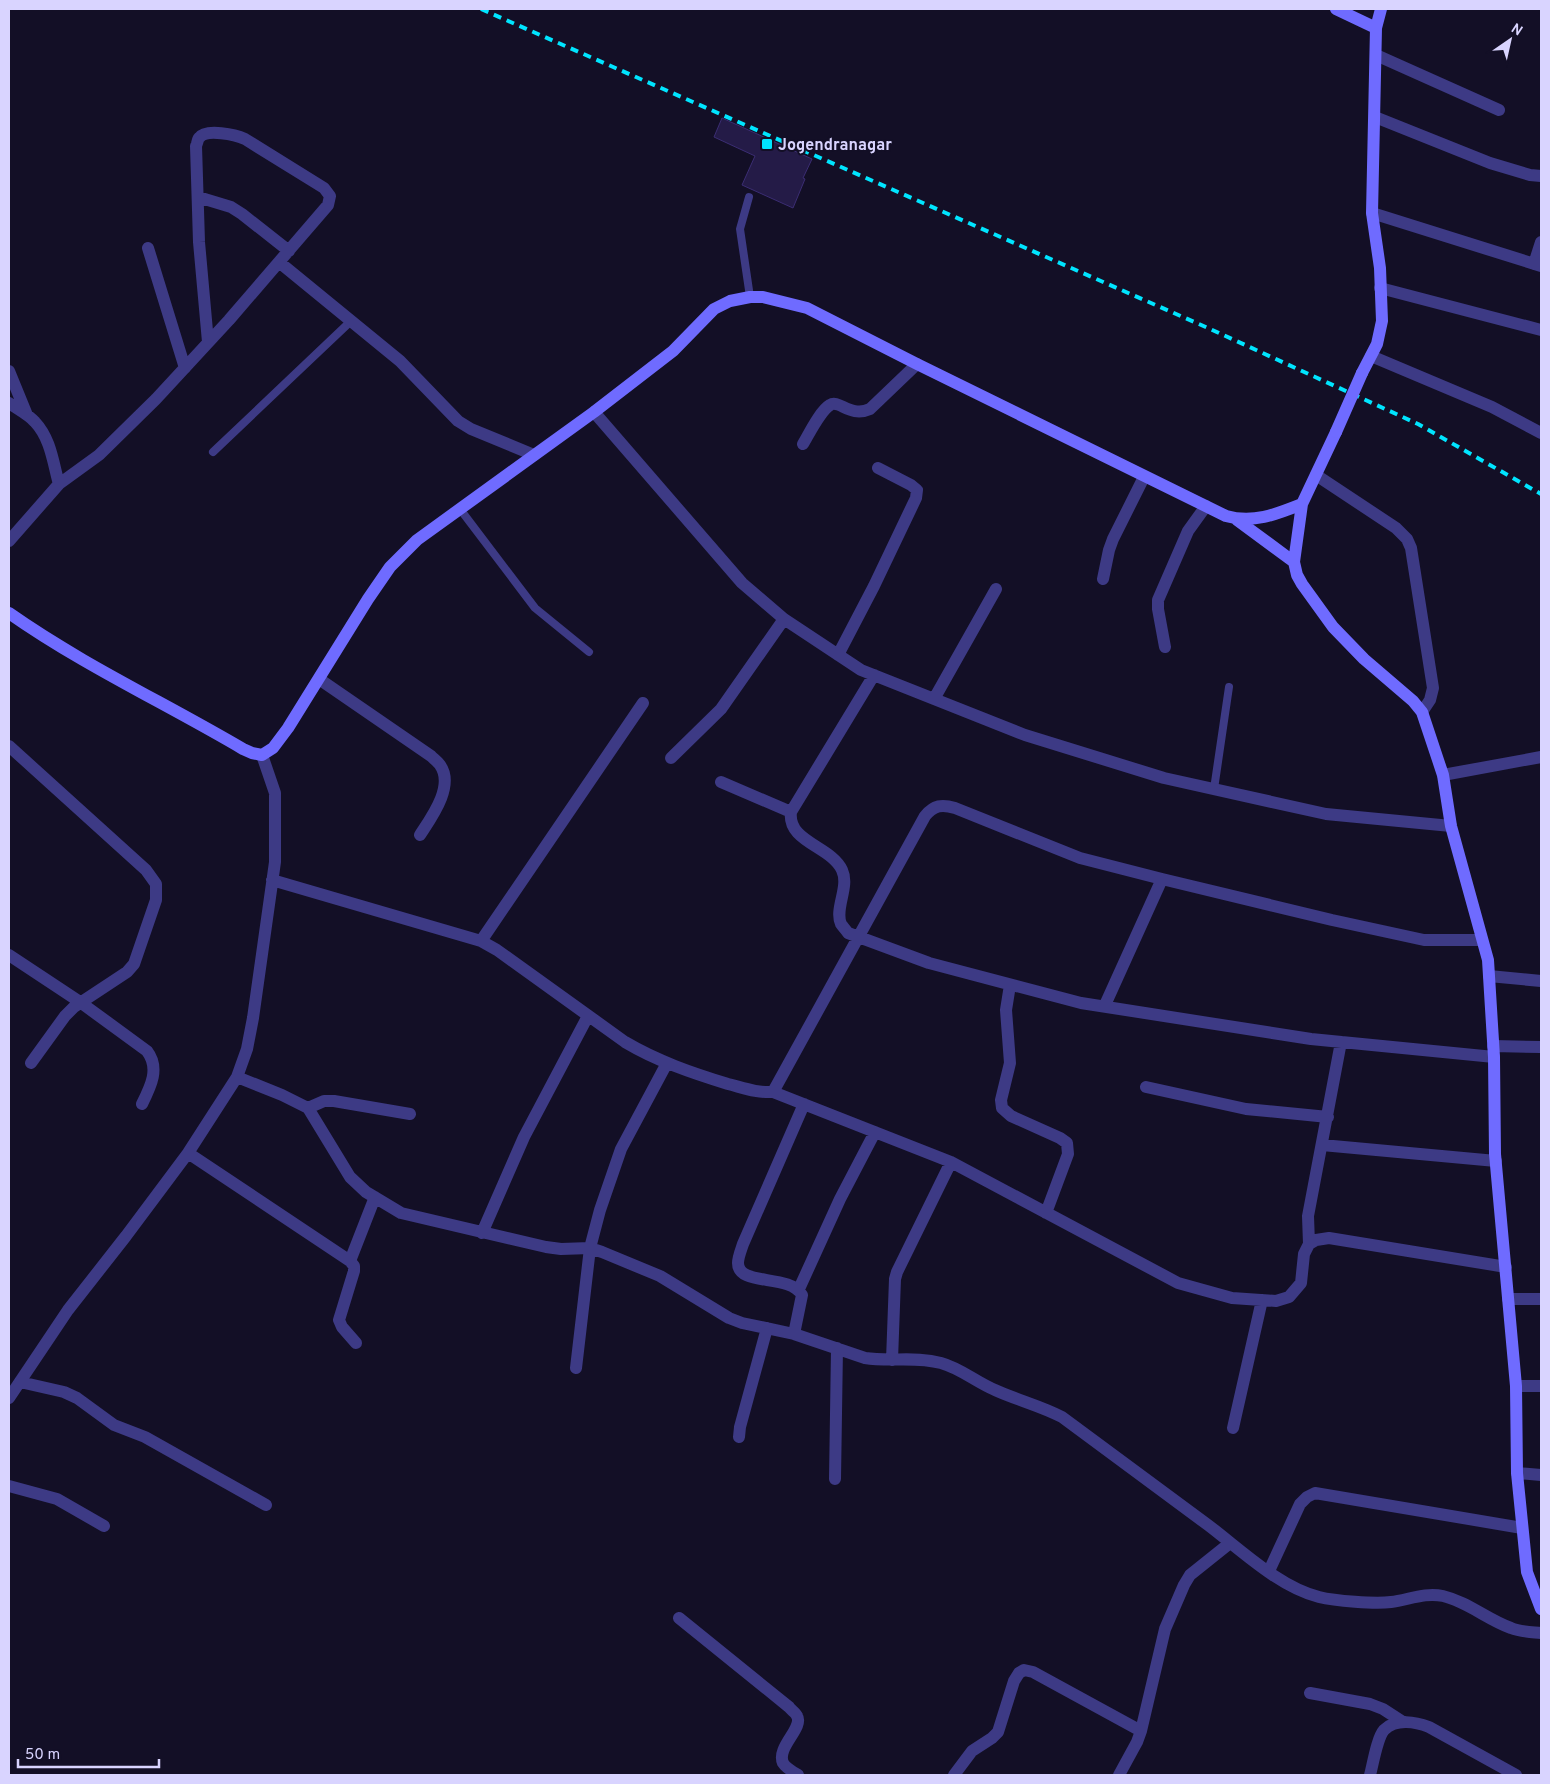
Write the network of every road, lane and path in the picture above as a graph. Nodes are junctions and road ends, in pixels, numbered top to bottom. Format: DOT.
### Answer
graph roads {
  1 [pos="1336,9"];
  2 [pos="1381,9"];
  3 [pos="1376,28"];
  4 [pos="1376,55"];
  5 [pos="1499,110"];
  6 [pos="1375,117"];
  7 [pos="1541,176"];
  8 [pos="198,197"];
  9 [pos="749,197"];
  10 [pos="1372,213"];
  11 [pos="1541,242"];
  12 [pos="148,248"];
  13 [pos="289,251"];
  14 [pos="279,262"];
  15 [pos="1538,265"];
  16 [pos="1380,288"];
  17 [pos="750,297"];
  18 [pos="351,322"];
  19 [pos="1541,330"];
  20 [pos="208,342"];
  21 [pos="1371,356"];
  22 [pos="917,364"];
  23 [pos="184,368"];
  24 [pos="9,371"];
  25 [pos="9,403"];
  26 [pos="594,412"];
  27 [pos="26,415"];
  28 [pos="1541,433"];
  29 [pos="803,444"];
  30 [pos="213,452"];
  31 [pos="534,455"];
  32 [pos="878,468"];
  33 [pos="1316,475"];
  34 [pos="1144,477"];
  35 [pos="59,484"];
  36 [pos="1302,504"];
  37 [pos="1206,506"];
  38 [pos="460,509"];
  39 [pos="1237,520"];
  40 [pos="9,541"];
  41 [pos="1294,562"];
  42 [pos="1103,579"];
  43 [pos="996,589"];
  44 [pos="9,613"];
  45 [pos="784,619"];
  46 [pos="1165,647"];
  47 [pos="589,652"];
  48 [pos="838,655"];
  49 [pos="874,676"];
  50 [pos="319,679"];
  51 [pos="1230,687"];
  52 [pos="934,699"];
  53 [pos="643,703"];
  54 [pos="1422,712"];
  55 [pos="9,746"];
  56 [pos="262,755"];
  57 [pos="1541,757"];
  58 [pos="671,758"];
  59 [pos="1443,775"];
  60 [pos="721,782"];
  61 [pos="1214,789"];
  62 [pos="791,812"];
  63 [pos="1451,826"];
  64 [pos="420,836"];
  65 [pos="1162,879"];
  66 [pos="272,880"];
  67 [pos="859,937"];
  68 [pos="1482,940"];
  69 [pos="481,941"];
  70 [pos="9,955"];
  71 [pos="1489,976"];
  72 [pos="1541,981"];
  73 [pos="1010,985"];
  74 [pos="80,1002"];
  75 [pos="1105,1005"];
  76 [pos="588,1016"];
  77 [pos="1341,1042"];
  78 [pos="1541,1047"];
  79 [pos="1494,1052"];
  80 [pos="31,1063"];
  81 [pos="667,1063"];
  82 [pos="237,1077"];
  83 [pos="1146,1087"];
  84 [pos="774,1092"];
  85 [pos="142,1104"];
  86 [pos="804,1104"];
  87 [pos="308,1108"];
  88 [pos="410,1114"];
  89 [pos="1328,1117"];
  90 [pos="875,1132"];
  91 [pos="1322,1145"];
  92 [pos="188,1153"];
  93 [pos="1496,1161"];
  94 [pos="952,1162"];
  95 [pos="374,1197"];
  96 [pos="1046,1213"];
  97 [pos="482,1233"];
  98 [pos="1309,1244"];
  99 [pos="590,1248"];
  100 [pos="350,1260"];
  101 [pos="1506,1267"];
  102 [pos="798,1289"];
  103 [pos="1508,1299"];
  104 [pos="1541,1299"];
  105 [pos="1262,1300"];
  106 [pos="767,1328"];
  107 [pos="794,1334"];
  108 [pos="356,1342"];
  109 [pos="837,1348"];
  110 [pos="892,1360"];
  111 [pos="576,1368"];
  112 [pos="20,1382"];
  113 [pos="1516,1386"];
  114 [pos="1541,1386"];
  115 [pos="9,1398"];
  116 [pos="1233,1428"];
  117 [pos="739,1437"];
  118 [pos="1517,1473"];
  119 [pos="1541,1475"];
  120 [pos="835,1479"];
  121 [pos="9,1486"];
  122 [pos="266,1505"];
  123 [pos="104,1526"];
  124 [pos="1522,1528"];
  125 [pos="1230,1544"];
  126 [pos="1269,1571"];
  127 [pos="1541,1609"];
  128 [pos="679,1618"];
  129 [pos="1541,1633"];
  130 [pos="1310,1693"];
  131 [pos="1404,1722"];
  132 [pos="1141,1731"];
  133 [pos="798,1775"];
  134 [pos="954,1775"];
  135 [pos="1119,1775"];
  136 [pos="1370,1775"];
  137 [pos="1516,1775"];
  1 -- 3 [label="main road"];
  2 -- 3 [label="main road"];
  3 -- 4 [label="main road"];
  4 -- 5 [label="street"];
  4 -- 6 [label="main road"];
  6 -- 7 [label="street"];
  6 -- 10 [label="main road"];
  8 -- 13 [label="street"];
  8 -- 13 [label="street"];
  8 -- 20 [label="street"];
  9 -- 17 [label="lane"];
  10 -- 15 [label="street"];
  10 -- 16 [label="main road"];
  11 -- 15 [label="street"];
  12 -- 23 [label="street"];
  13 -- 14 [label="street"];
  14 -- 18 [label="street"];
  14 -- 20 [label="street"];
  16 -- 19 [label="street"];
  16 -- 21 [label="main road"];
  17 -- 22 [label="main road"];
  17 -- 26 [label="main road"];
  18 -- 30 [label="lane"];
  18 -- 31 [label="street"];
  20 -- 23 [label="street"];
  21 -- 28 [label="street"];
  21 -- 33 [label="main road, bridge"];
  22 -- 29 [label="street"];
  22 -- 34 [label="main road"];
  23 -- 35 [label="street"];
  24 -- 27 [label="street"];
  25 -- 27 [label="street"];
  26 -- 31 [label="main road"];
  26 -- 45 [label="street"];
  27 -- 35 [label="street"];
  31 -- 38 [label="main road"];
  32 -- 48 [label="street"];
  33 -- 36 [label="main road"];
  33 -- 54 [label="street"];
  34 -- 37 [label="main road"];
  34 -- 42 [label="street"];
  35 -- 40 [label="street"];
  36 -- 39 [label="main road"];
  36 -- 41 [label="main road"];
  37 -- 39 [label="main road"];
  37 -- 46 [label="street"];
  38 -- 47 [label="lane"];
  38 -- 50 [label="main road"];
  39 -- 41 [label="main road"];
  41 -- 54 [label="main road"];
  43 -- 52 [label="street"];
  44 -- 56 [label="main road"];
  45 -- 48 [label="street"];
  45 -- 58 [label="street"];
  48 -- 49 [label="street"];
  49 -- 52 [label="street"];
  49 -- 62 [label="street"];
  50 -- 56 [label="main road"];
  50 -- 64 [label="street"];
  51 -- 61 [label="lane"];
  52 -- 61 [label="street"];
  53 -- 69 [label="street"];
  54 -- 59 [label="main road"];
  55 -- 74 [label="street"];
  56 -- 66 [label="street"];
  57 -- 59 [label="street"];
  59 -- 63 [label="main road"];
  60 -- 62 [label="street"];
  61 -- 63 [label="street"];
  62 -- 67 [label="street"];
  63 -- 68 [label="main road"];
  65 -- 67 [label="street"];
  65 -- 68 [label="street"];
  65 -- 75 [label="street"];
  66 -- 69 [label="street"];
  66 -- 82 [label="street"];
  67 -- 73 [label="street"];
  67 -- 84 [label="street"];
  68 -- 71 [label="main road"];
  69 -- 76 [label="street"];
  70 -- 74 [label="street"];
  71 -- 72 [label="street"];
  71 -- 79 [label="main road"];
  73 -- 75 [label="street"];
  73 -- 96 [label="street"];
  74 -- 80 [label="street"];
  74 -- 85 [label="street"];
  75 -- 77 [label="street"];
  76 -- 81 [label="street"];
  76 -- 97 [label="street"];
  77 -- 79 [label="street"];
  77 -- 89 [label="street"];
  78 -- 79 [label="street"];
  79 -- 93 [label="main road"];
  81 -- 84 [label="street"];
  81 -- 99 [label="street"];
  82 -- 87 [label="street"];
  82 -- 92 [label="street"];
  83 -- 89 [label="street"];
  84 -- 86 [label="street"];
  86 -- 90 [label="street"];
  86 -- 102 [label="street"];
  87 -- 88 [label="street"];
  87 -- 95 [label="street"];
  89 -- 91 [label="street"];
  90 -- 94 [label="street"];
  90 -- 102 [label="street"];
  91 -- 93 [label="street"];
  91 -- 98 [label="street"];
  92 -- 100 [label="street"];
  92 -- 112 [label="street"];
  93 -- 101 [label="main road"];
  94 -- 96 [label="street"];
  94 -- 110 [label="street"];
  95 -- 97 [label="street"];
  95 -- 100 [label="street"];
  96 -- 105 [label="street"];
  97 -- 99 [label="street"];
  98 -- 101 [label="street"];
  98 -- 105 [label="street"];
  99 -- 106 [label="street"];
  99 -- 111 [label="street"];
  100 -- 108 [label="street"];
  101 -- 103 [label="main road"];
  102 -- 107 [label="street"];
  103 -- 104 [label="street"];
  103 -- 113 [label="main road"];
  105 -- 116 [label="street"];
  106 -- 107 [label="street"];
  106 -- 117 [label="street"];
  107 -- 109 [label="street"];
  109 -- 110 [label="street"];
  109 -- 120 [label="street"];
  110 -- 125 [label="street"];
  112 -- 115 [label="street"];
  112 -- 122 [label="street"];
  113 -- 114 [label="street"];
  113 -- 118 [label="main road"];
  118 -- 119 [label="street"];
  118 -- 124 [label="main road"];
  121 -- 123 [label="street"];
  124 -- 126 [label="street"];
  124 -- 127 [label="main road"];
  125 -- 126 [label="street"];
  125 -- 132 [label="street"];
  126 -- 129 [label="street"];
  128 -- 133 [label="street"];
  130 -- 131 [label="street"];
  131 -- 136 [label="street"];
  131 -- 137 [label="street"];
  132 -- 134 [label="street"];
  132 -- 135 [label="street"];
}
